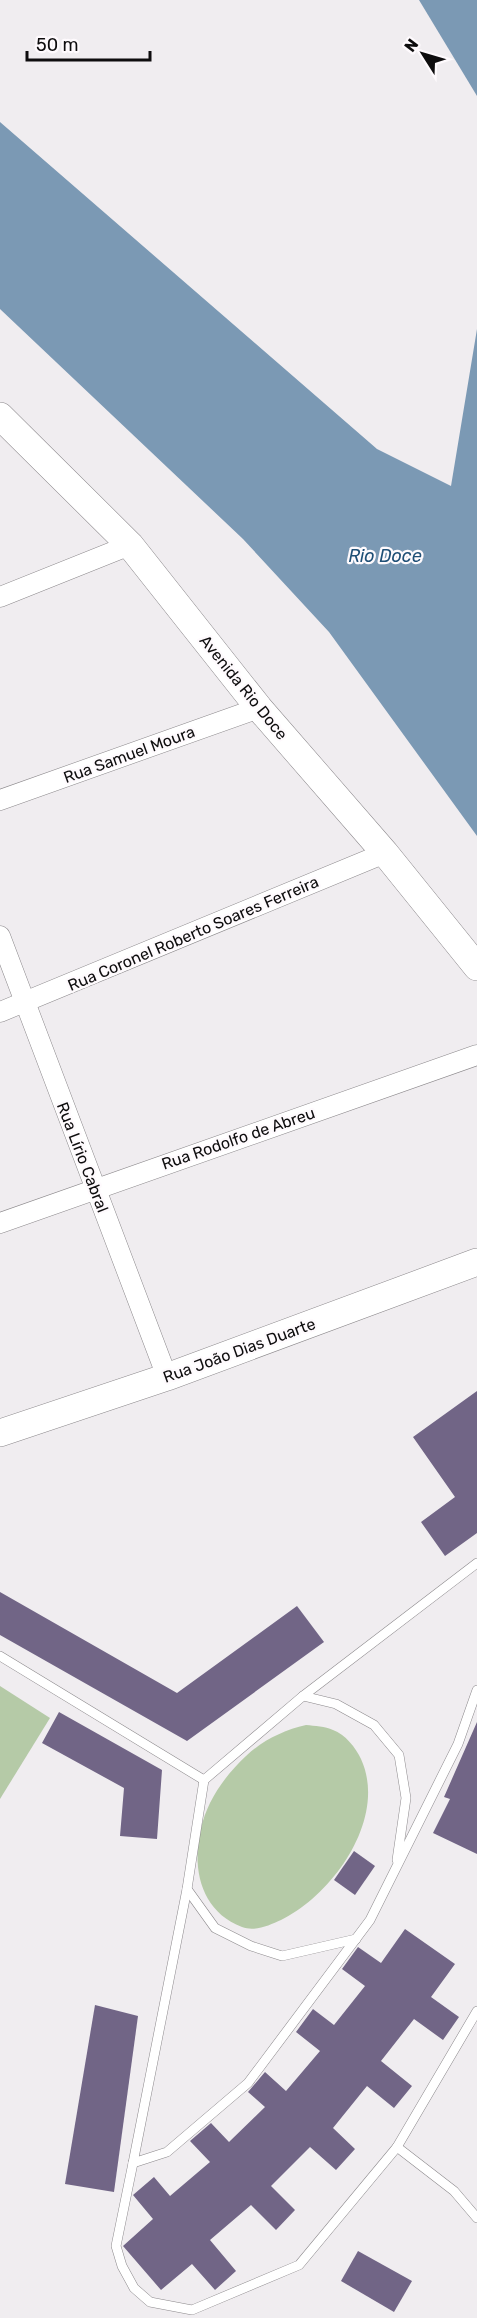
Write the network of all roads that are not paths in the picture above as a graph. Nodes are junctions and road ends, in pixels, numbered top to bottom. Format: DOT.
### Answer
graph roads {
  1 [pos="0,416"];
  2 [pos="130,545"];
  3 [pos="0,597"];
  4 [pos="259,708"];
  5 [pos="0,800"];
  6 [pos="385,853"];
  7 [pos="0,936"];
  8 [pos="477,967"];
  9 [pos="24,1004"];
  10 [pos="0,1012"];
  11 [pos="477,1055"];
  12 [pos="95,1188"];
  13 [pos="0,1223"];
  14 [pos="477,1262"];
  15 [pos="167,1377"];
  16 [pos="0,1433"];
  17 [pos="477,1563"];
  18 [pos="0,1656"];
  19 [pos="477,1690"];
  20 [pos="303,1696"];
  21 [pos="204,1780"];
  22 [pos="396,1868"];
  23 [pos="187,1889"];
  24 [pos="356,1939"];
  25 [pos="477,2011"];
  26 [pos="397,2147"];
  27 [pos="133,2163"];
  28 [pos="477,2218"];
  1 -- 2 [label="street, Avenida Rio Doce"];
  2 -- 3 [label="street"];
  2 -- 4 [label="street, Avenida Rio Doce"];
  4 -- 5 [label="street, Rua Samuel Moura"];
  4 -- 6 [label="street, Avenida Rio Doce"];
  6 -- 8 [label="street, Avenida Rio Doce"];
  6 -- 9 [label="street, Rua Coronel Roberto Soares Ferreira"];
  7 -- 9 [label="street, Rua Lírio Cabral"];
  9 -- 10 [label="street, Rua Coronel Roberto Soares Ferreira"];
  9 -- 12 [label="street, Rua Lírio Cabral"];
  11 -- 12 [label="street, Rua Rodolfo de Abreu"];
  12 -- 13 [label="street, Rua Rodolfo de Abreu"];
  12 -- 15 [label="street, Rua Lírio Cabral"];
  14 -- 15 [label="street, Rua João Dias Duarte"];
  15 -- 16 [label="street, Rua João Dias Duarte"];
  17 -- 20 [label="lane"];
  18 -- 21 [label="lane"];
  19 -- 22 [label="lane"];
  20 -- 21 [label="lane"];
  20 -- 22 [label="lane"];
  21 -- 23 [label="lane"];
  22 -- 24 [label="lane"];
  23 -- 24 [label="lane"];
  23 -- 27 [label="lane"];
  24 -- 27 [label="lane"];
  25 -- 26 [label="lane"];
  26 -- 27 [label="lane"];
  26 -- 28 [label="lane"];
}
